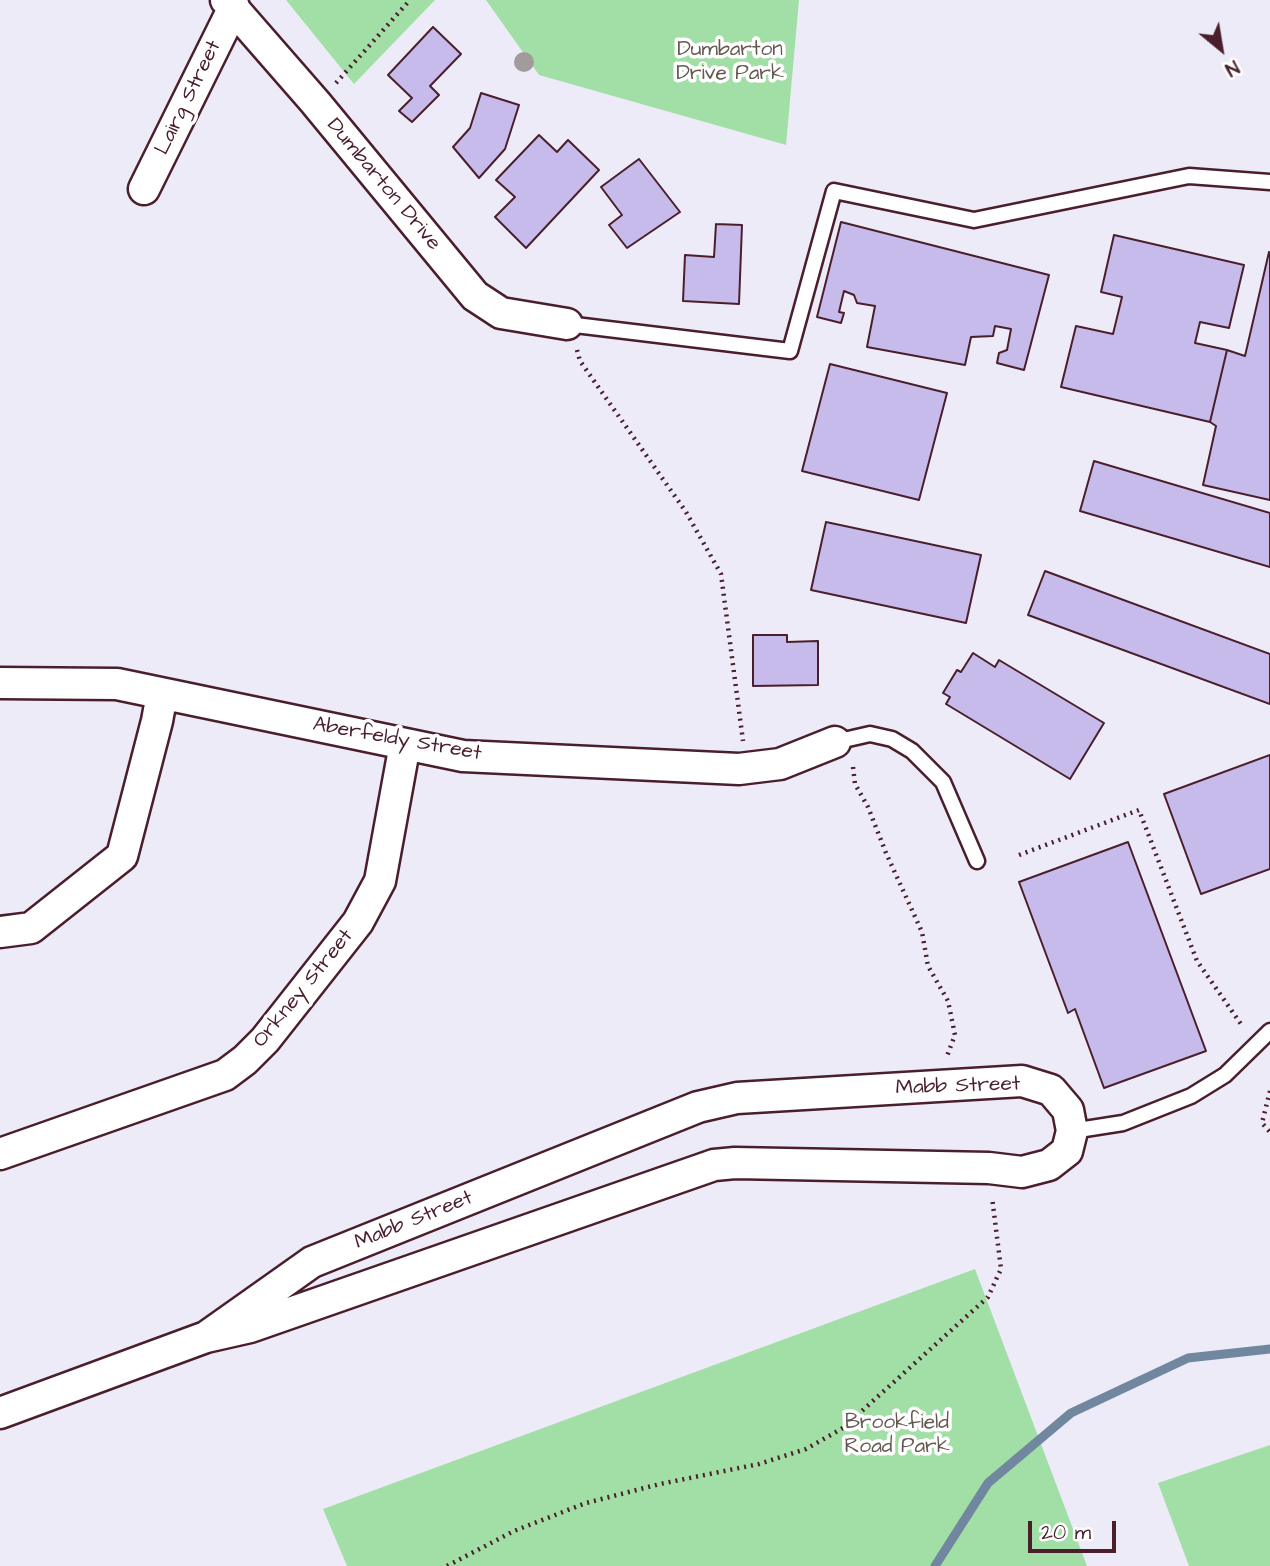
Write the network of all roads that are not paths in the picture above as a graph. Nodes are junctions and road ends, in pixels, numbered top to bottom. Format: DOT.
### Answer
graph roads {
  1 [pos="230,4"];
  2 [pos="1270,183"];
  3 [pos="144,189"];
  4 [pos="568,324"];
  5 [pos="0,684"];
  6 [pos="162,694"];
  7 [pos="405,744"];
  8 [pos="847,749"];
  9 [pos="977,861"];
  10 [pos="0,932"];
  11 [pos="1270,1031"];
  12 [pos="1072,1131"];
  13 [pos="0,1154"];
  14 [pos="206,1337"];
  15 [pos="0,1413"];
  1 -- 3 [label="street, Lairg Street"];
  1 -- 4 [label="street, Dumbarton Drive"];
  2 -- 4 [label="lane"];
  5 -- 6 [label="street, Aberfeldy Street"];
  6 -- 7 [label="street, Aberfeldy Street"];
  6 -- 10 [label="street"];
  7 -- 8 [label="street, Aberfeldy Street"];
  7 -- 13 [label="street, Orkney Street"];
  8 -- 9 [label="lane"];
  11 -- 12 [label="lane"];
  12 -- 14 [label="street, Mabb Street"];
  12 -- 14 [label="street, Mabb Street"];
  14 -- 15 [label="street, Mabb Street"];
}
